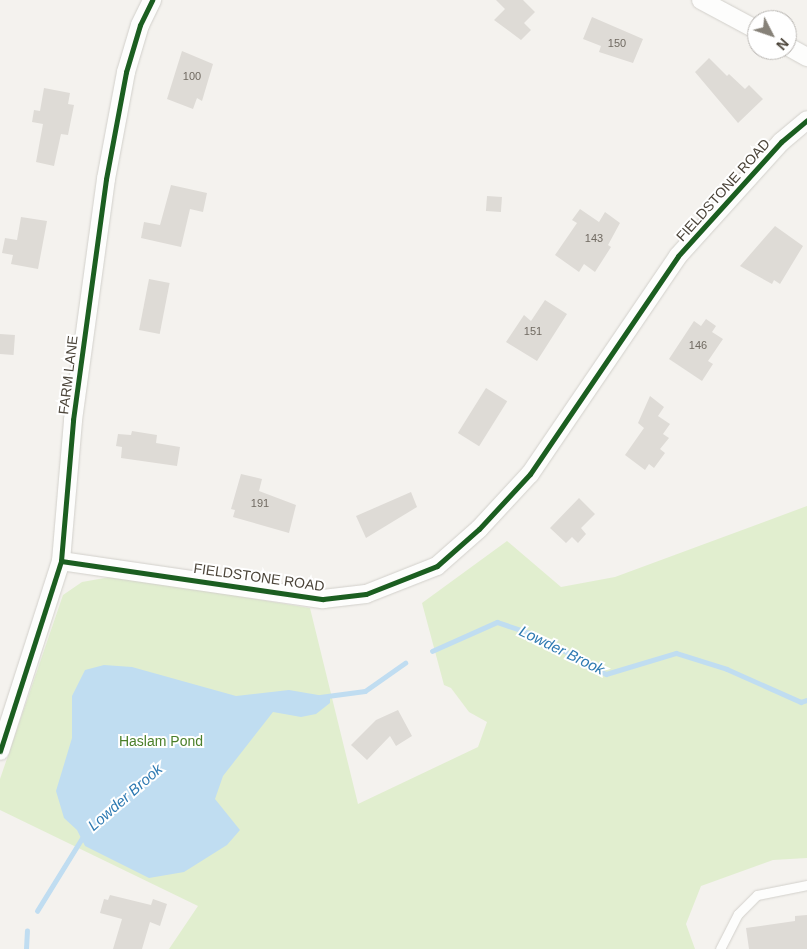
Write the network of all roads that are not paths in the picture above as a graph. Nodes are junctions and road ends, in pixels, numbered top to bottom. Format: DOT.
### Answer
graph roads {
  1 [pos="152,0"];
  2 [pos="701,0"];
  3 [pos="747,25"];
  4 [pos="807,120"];
  5 [pos="61,561"];
  6 [pos="0,751"];
  7 [pos="807,885"];
  8 [pos="720,949"];
  1 -- 5 [label="street, FARM LANE"];
  2 -- 3 [label="street"];
  4 -- 5 [label="street, FIELDSTONE ROAD"];
  5 -- 6 [label="street, FARM LANE"];
  7 -- 8 [label="lane"];
}
